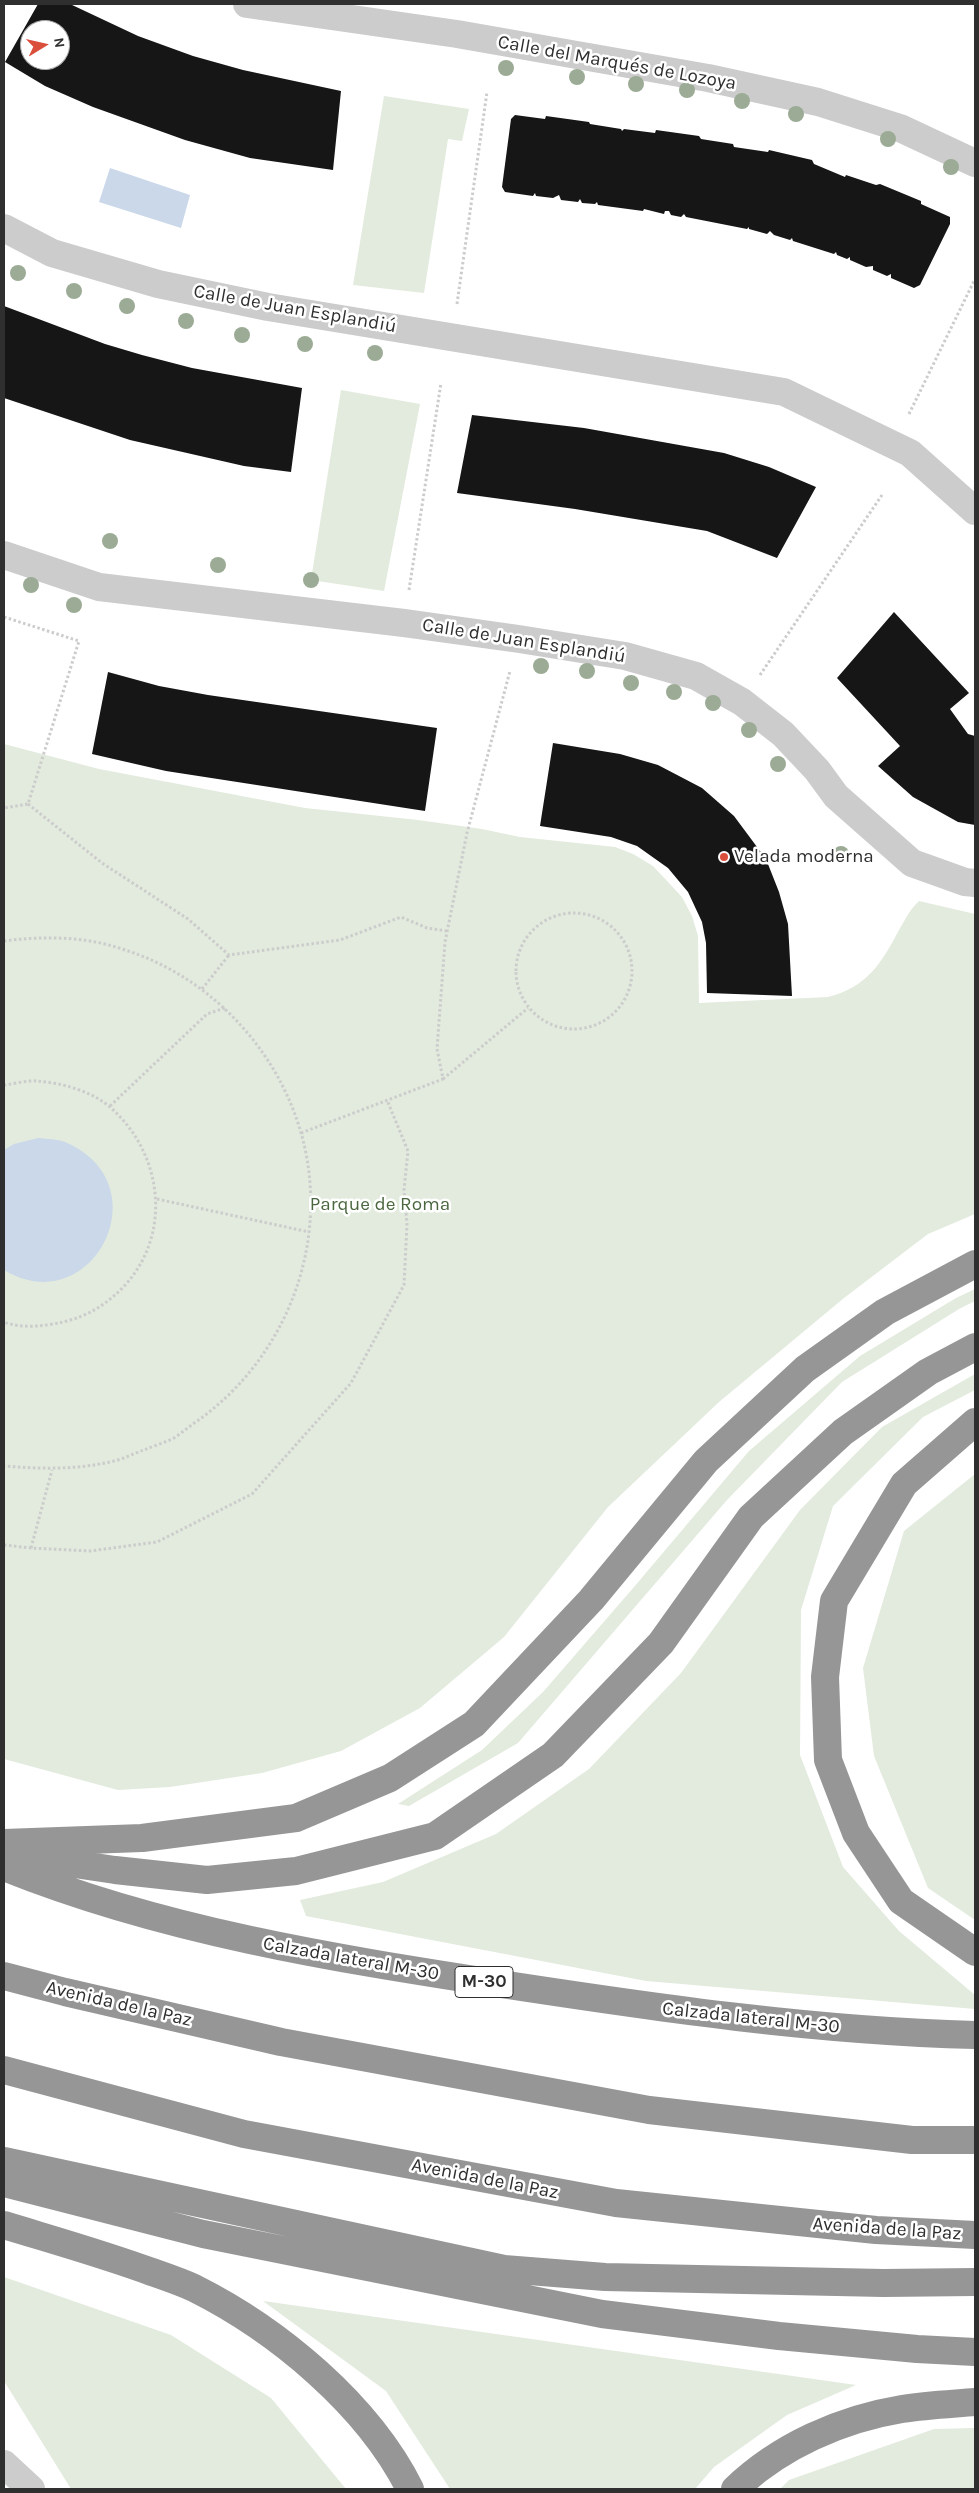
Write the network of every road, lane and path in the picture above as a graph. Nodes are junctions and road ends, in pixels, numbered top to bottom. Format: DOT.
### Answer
graph roads {
  1 [pos="248,4"];
  2 [pos="487,92"];
  3 [pos="975,163"];
  4 [pos="4,228"];
  5 [pos="975,279"];
  6 [pos="457,306"];
  7 [pos="440,383"];
  8 [pos="909,414"];
  9 [pos="882,495"];
  10 [pos="975,511"];
  11 [pos="4,555"];
  12 [pos="4,617"];
  13 [pos="404,623"];
  14 [pos="519,639"];
  15 [pos="742,702"];
  16 [pos="28,804"];
  17 [pos="4,808"];
  18 [pos="975,883"];
  19 [pos="447,931"];
  20 [pos="4,941"];
  21 [pos="229,955"];
  22 [pos="202,989"];
  23 [pos="225,1008"];
  24 [pos="528,1008"];
  25 [pos="443,1079"];
  26 [pos="4,1085"];
  27 [pos="387,1100"];
  28 [pos="110,1106"];
  29 [pos="301,1133"];
  30 [pos="157,1199"];
  31 [pos="309,1232"];
  32 [pos="975,1264"];
  33 [pos="4,1322"];
  34 [pos="975,1348"];
  35 [pos="975,1422"];
  36 [pos="4,1466"];
  37 [pos="52,1470"];
  38 [pos="4,1545"];
  39 [pos="31,1548"];
  40 [pos="4,1842"];
  41 [pos="4,1853"];
  42 [pos="4,1867"];
  43 [pos="975,1952"];
  44 [pos="4,1976"];
  45 [pos="912,2033"];
  46 [pos="975,2035"];
  47 [pos="975,2050"];
  48 [pos="4,2070"];
  49 [pos="975,2140"];
  50 [pos="4,2161"];
  51 [pos="4,2183"];
  52 [pos="4,2225"];
  53 [pos="975,2235"];
  54 [pos="975,2282"];
  55 [pos="975,2352"];
  56 [pos="975,2402"];
  57 [pos="4,2464"];
  58 [pos="31,2489"];
  59 [pos="410,2489"];
  60 [pos="735,2489"];
  1 -- 3 [label="street, Calle del Marqués de Lozoya"];
  2 -- 6 [label="path"];
  4 -- 10 [label="street, Calle de Juan Esplandiú"];
  5 -- 8 [label="path"];
  7 -- 13 [label="path"];
  9 -- 15 [label="path"];
  11 -- 13 [label="street, Calle de Juan Esplandiú"];
  12 -- 16 [label="path"];
  13 -- 14 [label="street, Calle de Juan Esplandiú"];
  14 -- 15 [label="street, Calle de Juan Esplandiú"];
  14 -- 19 [label="path"];
  15 -- 18 [label="street, Calle de Juan Esplandiú"];
  16 -- 17 [label="path"];
  16 -- 21 [label="path"];
  19 -- 21 [label="path"];
  19 -- 25 [label="path"];
  20 -- 22 [label="path"];
  21 -- 22 [label="path"];
  22 -- 23 [label="path"];
  23 -- 28 [label="path"];
  23 -- 29 [label="path"];
  24 -- 24 [label="path"];
  24 -- 25 [label="path"];
  25 -- 27 [label="path"];
  26 -- 28 [label="path"];
  27 -- 29 [label="path"];
  27 -- 39 [label="path"];
  28 -- 30 [label="path"];
  29 -- 31 [label="path"];
  30 -- 31 [label="path"];
  30 -- 33 [label="path"];
  31 -- 37 [label="path"];
  32 -- 40 [label="highway"];
  34 -- 41 [label="highway"];
  35 -- 43 [label="highway"];
  36 -- 37 [label="path"];
  37 -- 39 [label="path"];
  38 -- 39 [label="path"];
  42 -- 45 [label="highway, Calzada lateral M-30 / M-30"];
  44 -- 49 [label="highway, Avenida de la Paz"];
  45 -- 46 [label="highway, Calzada lateral M-30 / M-30"];
  45 -- 47 [label="highway"];
  48 -- 53 [label="highway, Avenida de la Paz"];
  50 -- 54 [label="highway"];
  51 -- 55 [label="highway"];
  52 -- 59 [label="highway"];
  56 -- 60 [label="highway"];
  57 -- 58 [label="street"];
}
